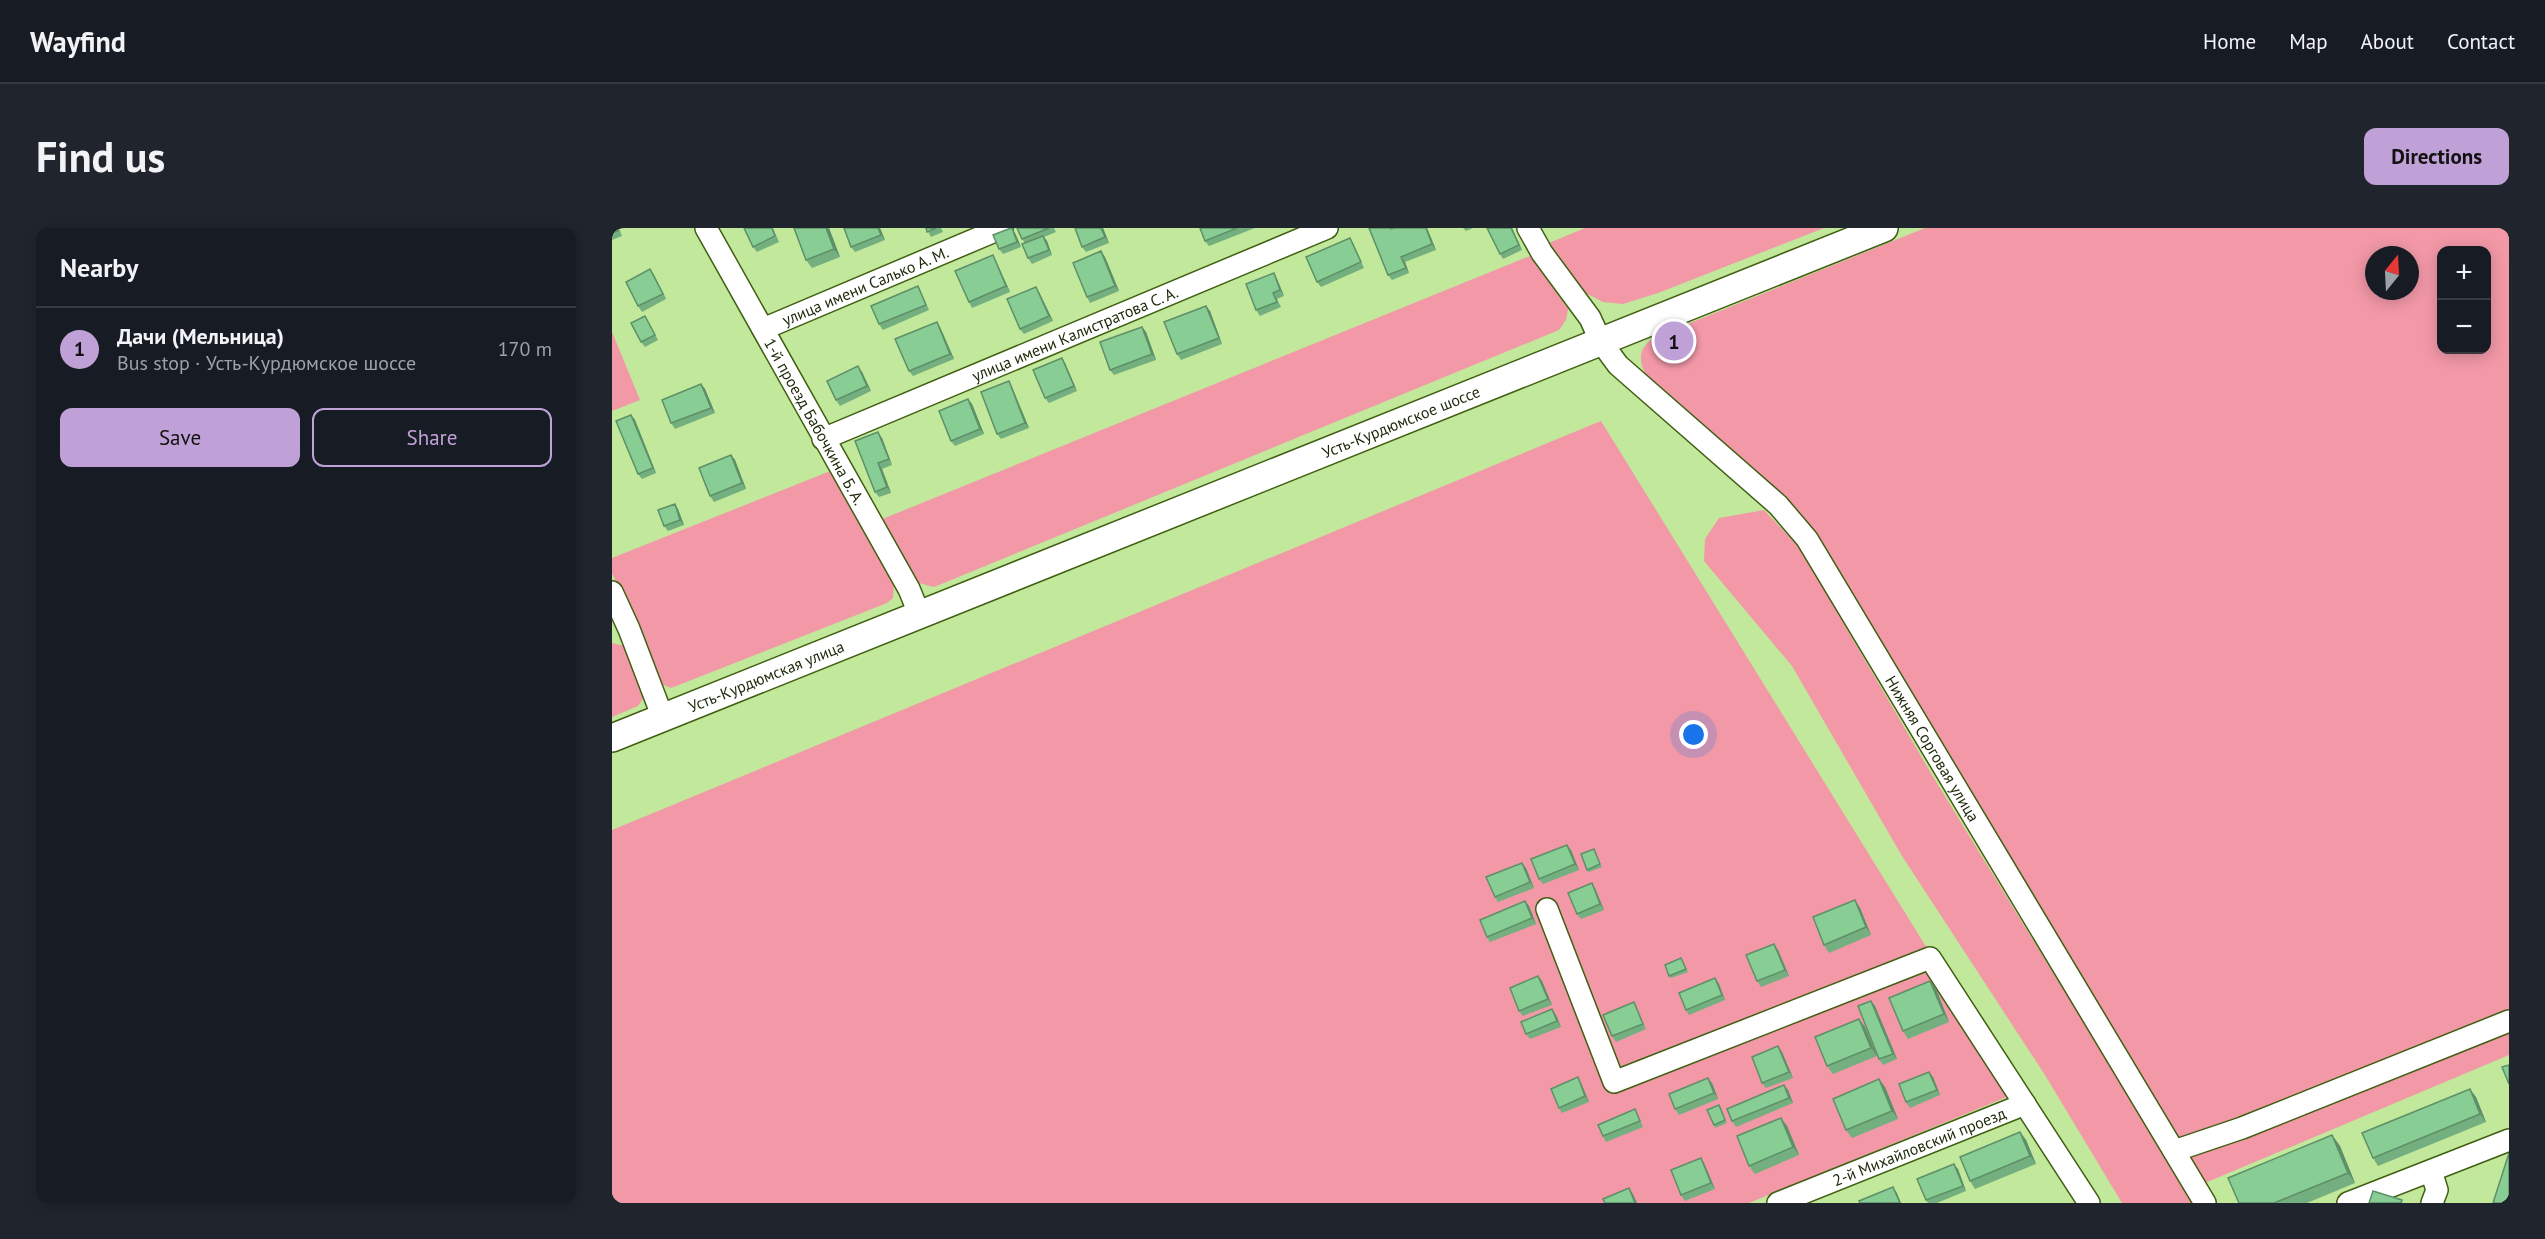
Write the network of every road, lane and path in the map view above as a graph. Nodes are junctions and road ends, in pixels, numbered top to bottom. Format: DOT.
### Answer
graph roads {
  1 [pos="706,228"];
  2 [pos="1002,228"];
  3 [pos="1327,228"];
  4 [pos="1528,228"];
  5 [pos="1884,228"];
  6 [pos="763,329"];
  7 [pos="1601,342"];
  8 [pos="823,440"];
  9 [pos="612,592"];
  10 [pos="920,616"];
  11 [pos="621,632"];
  12 [pos="663,718"];
  13 [pos="612,738"];
  14 [pos="1547,909"];
  15 [pos="2509,1021"];
  16 [pos="2025,1104"];
  17 [pos="2506,1148"];
  18 [pos="2174,1151"];
  19 [pos="2431,1171"];
  20 [pos="1778,1203"];
  21 [pos="2089,1203"];
  22 [pos="2205,1203"];
  23 [pos="2348,1203"];
  24 [pos="2432,1203"];
  1 -- 6 [label="street, 1-й проезд Бабочкина Б. А."];
  2 -- 6 [label="street, улица имени Салько А. М."];
  3 -- 8 [label="street, улица имени Калистратова С. А."];
  4 -- 7 [label="street, Нижняя Сорговая улица"];
  5 -- 7 [label="main road, Усть-Курдюмское шоссе"];
  6 -- 8 [label="street, 1-й проезд Бабочкина Б. А."];
  7 -- 10 [label="main road, Усть-Курдюмское шоссе"];
  7 -- 18 [label="street, Нижняя Сорговая улица"];
  8 -- 10 [label="street, 1-й проезд Бабочкина Б. А."];
  9 -- 11 [label="street"];
  10 -- 12 [label="main road, Усть-Курдюмская улица"];
  11 -- 12 [label="street"];
  12 -- 13 [label="main road, Усть-Курдюмская улица"];
  14 -- 16 [label="street"];
  15 -- 18 [label="street"];
  16 -- 20 [label="street, 2-й Михайловский проезд"];
  16 -- 21 [label="street"];
  17 -- 19 [label="street"];
  18 -- 22 [label="street, Нижняя Сорговая улица"];
  19 -- 23 [label="street"];
  19 -- 24 [label="street"];
}
